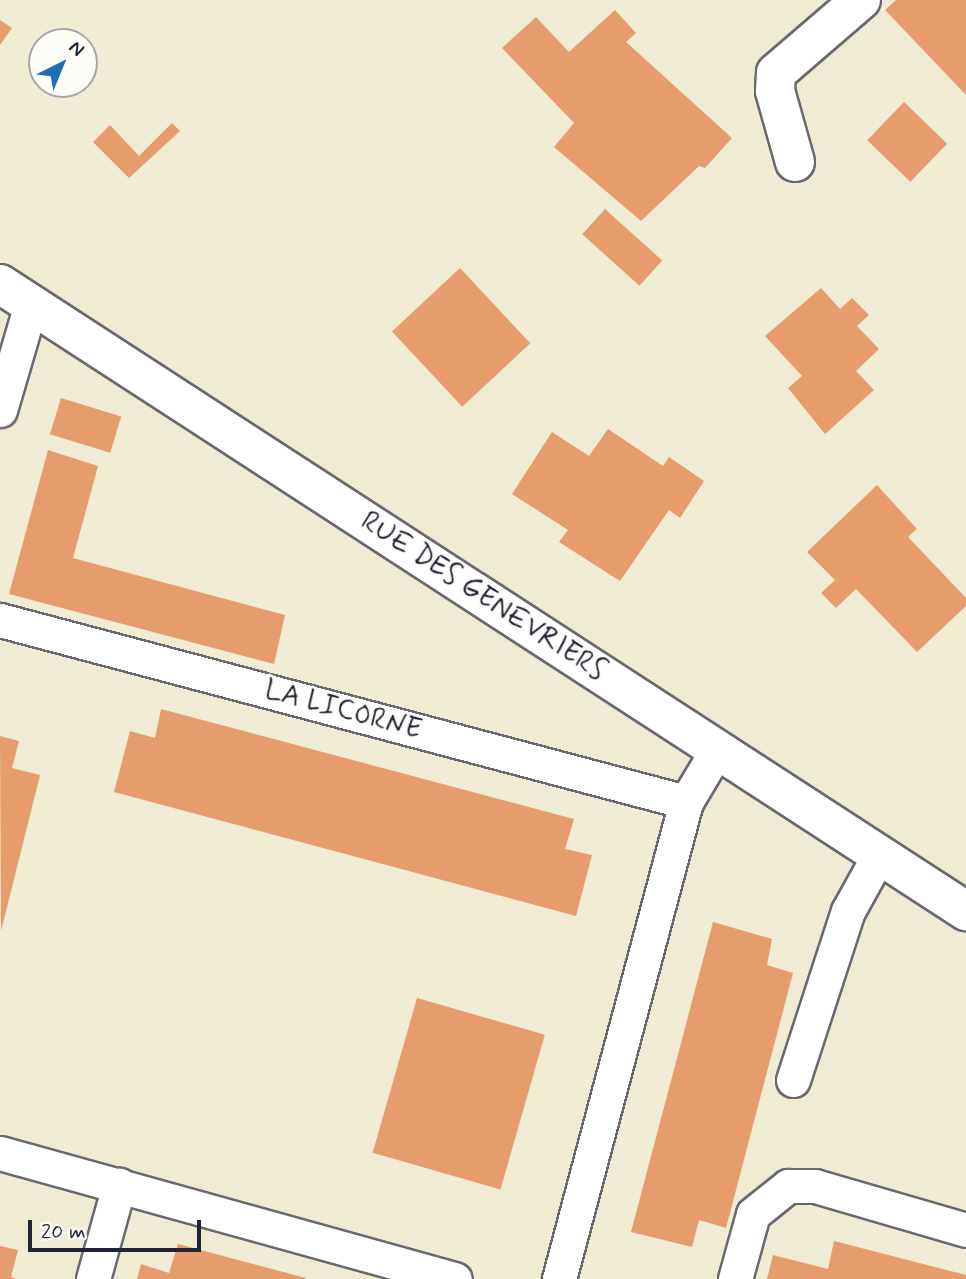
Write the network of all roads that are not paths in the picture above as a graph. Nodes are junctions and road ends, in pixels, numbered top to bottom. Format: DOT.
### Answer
graph roads {
  1 [pos="861,0"];
  2 [pos="795,162"];
  3 [pos="16,294"];
  4 [pos="0,410"];
  5 [pos="0,620"];
  6 [pos="717,750"];
  7 [pos="686,802"];
  8 [pos="879,855"];
  9 [pos="966,911"];
  10 [pos="793,1080"];
  11 [pos="0,1153"];
  12 [pos="119,1185"];
  13 [pos="966,1230"];
  14 [pos="93,1279"];
  15 [pos="455,1279"];
  16 [pos="559,1279"];
  17 [pos="735,1279"];
  1 -- 2 [label="street"];
  3 -- 4 [label="lane"];
  3 -- 6 [label="street, RUE DES GENEVRIERS"];
  5 -- 7 [label="lane, LA LICORNE"];
  6 -- 7 [label="lane"];
  6 -- 8 [label="street, RUE DES GENEVRIERS"];
  7 -- 16 [label="lane"];
  8 -- 9 [label="street, RUE DES GENEVRIERS"];
  8 -- 10 [label="lane"];
  11 -- 12 [label="lane"];
  12 -- 14 [label="lane"];
  12 -- 15 [label="lane"];
  13 -- 17 [label="lane"];
}
